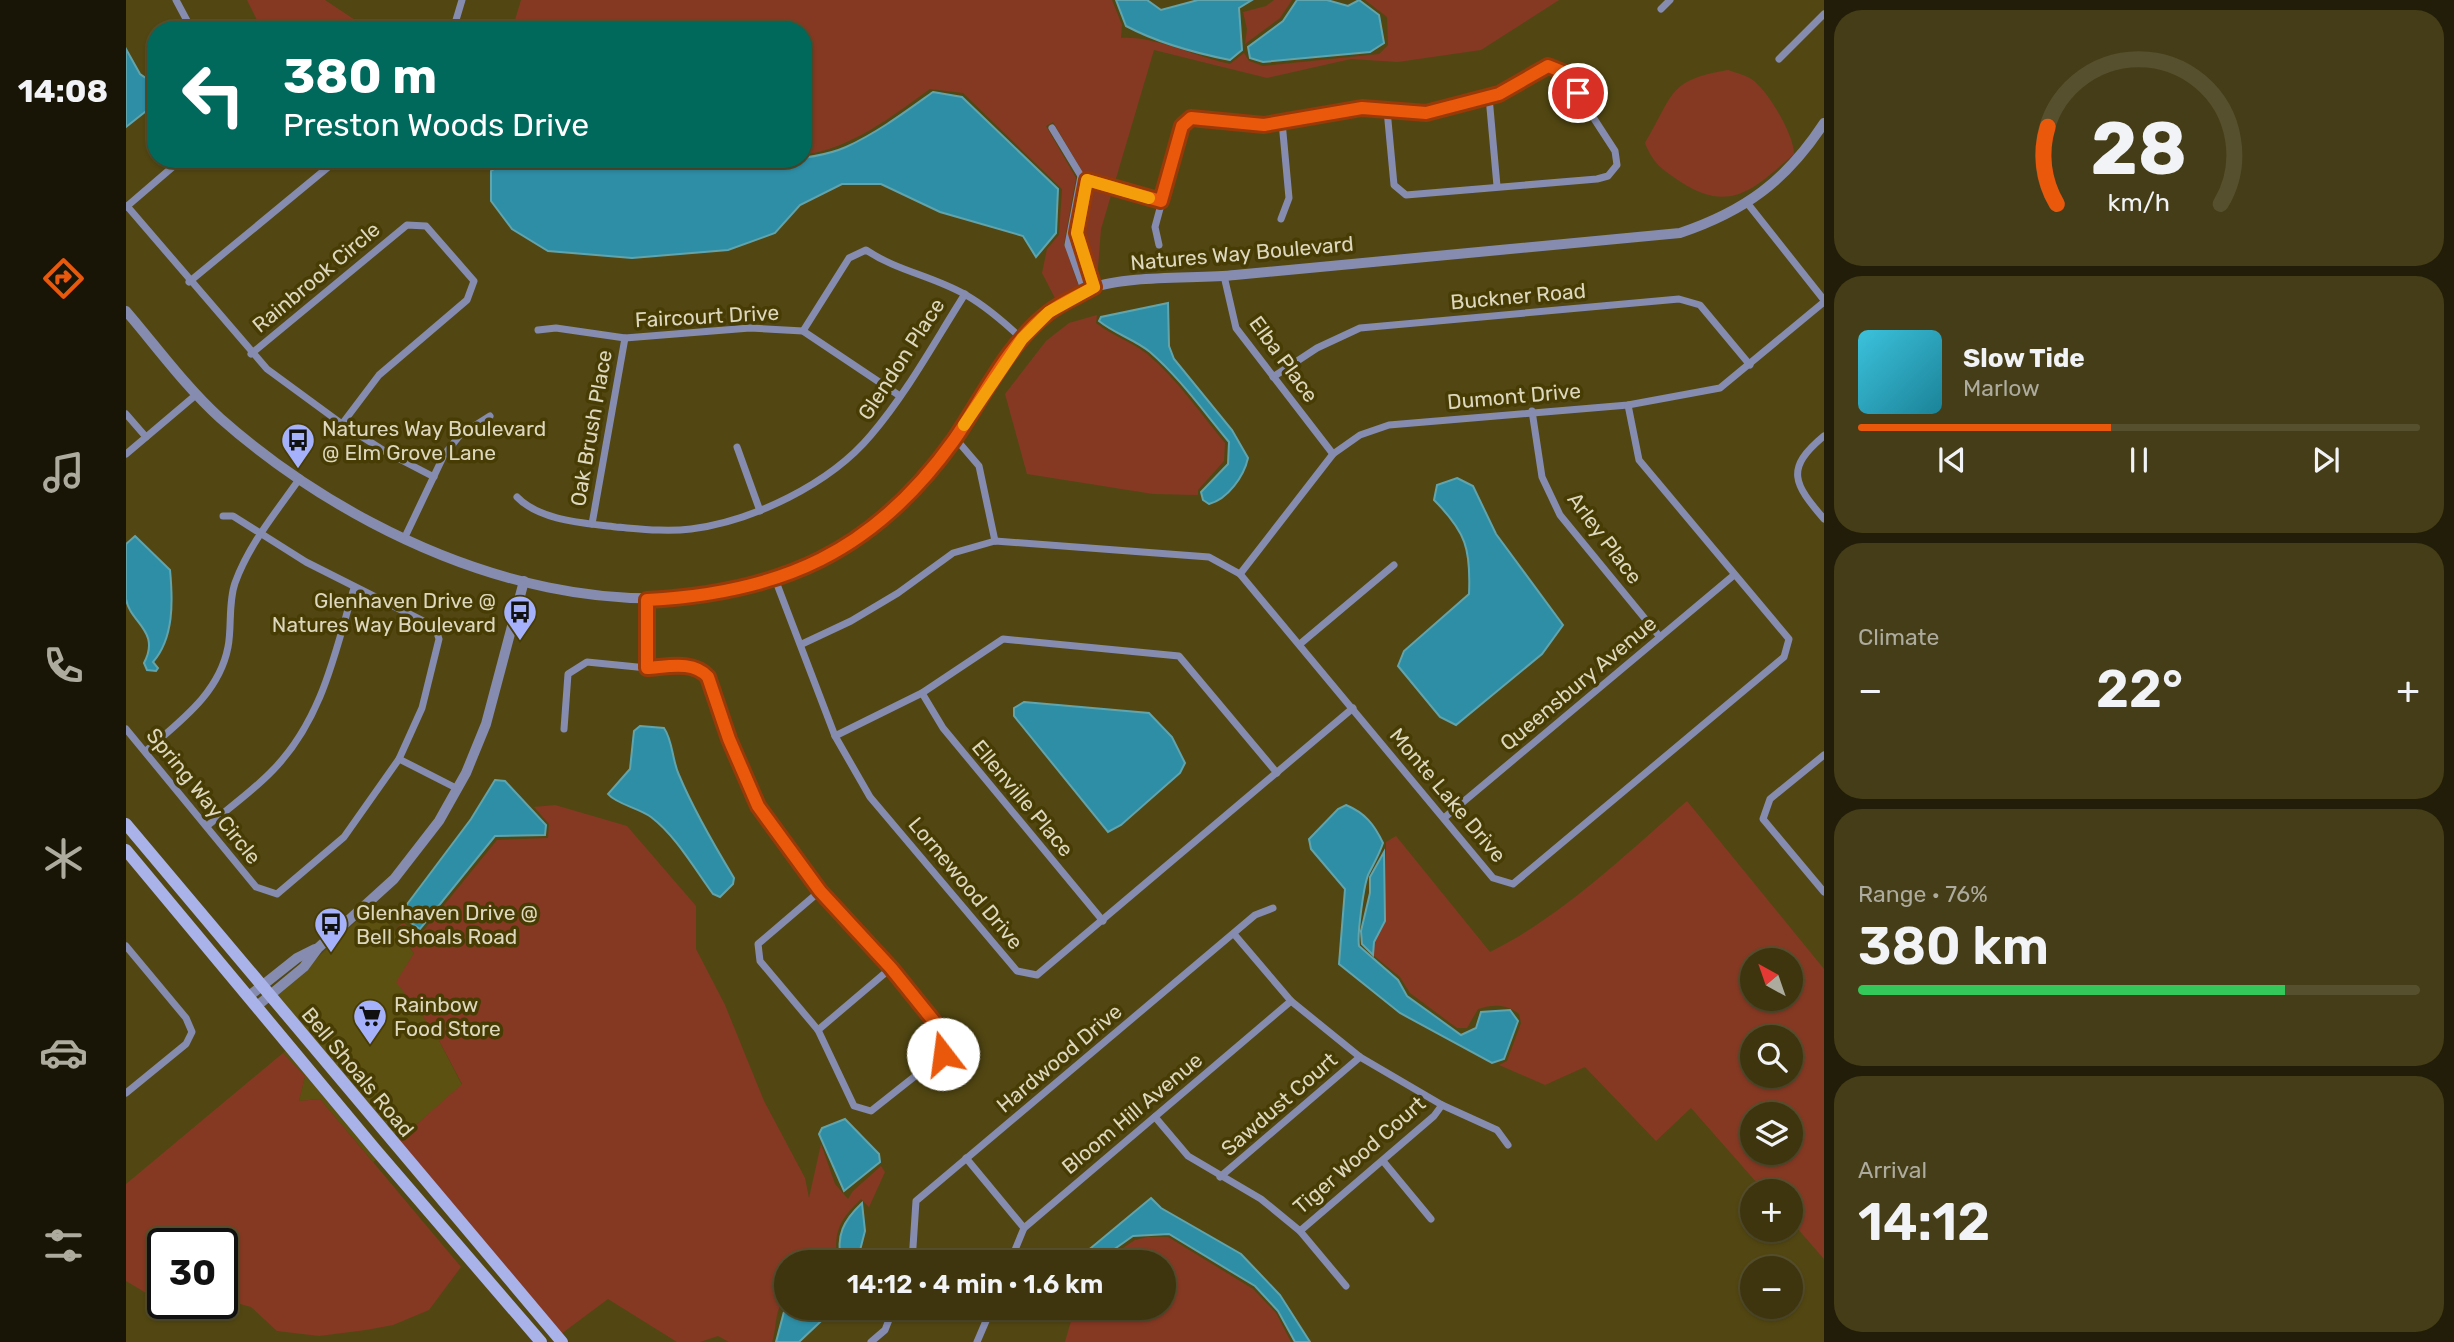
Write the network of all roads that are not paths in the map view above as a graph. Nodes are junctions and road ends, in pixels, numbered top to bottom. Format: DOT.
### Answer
graph roads {
  1 [pos="176,0"];
  2 [pos="1670,0"];
  3 [pos="459,1"];
  4 [pos="1661,9"];
  5 [pos="1824,14"];
  6 [pos="187,21"];
  7 [pos="455,21"];
  8 [pos="1779,59"];
  9 [pos="1489,97"];
  10 [pos="1387,110"];
  11 [pos="1282,122"];
  12 [pos="1824,123"];
  13 [pos="1052,128"];
  14 [pos="170,168"];
  15 [pos="327,168"];
  16 [pos="1084,178"];
  17 [pos="1497,186"];
  18 [pos="1161,201"];
  19 [pos="1748,204"];
  20 [pos="126,206"];
  21 [pos="1281,219"];
  22 [pos="1159,245"];
  23 [pos="1086,262"];
  24 [pos="1074,267"];
  25 [pos="1224,276"];
  26 [pos="190,282"];
  27 [pos="1090,290"];
  28 [pos="965,294"];
  29 [pos="1824,301"];
  30 [pos="126,311"];
  31 [pos="538,330"];
  32 [pos="803,331"];
  33 [pos="625,338"];
  34 [pos="1022,339"];
  35 [pos="251,354"];
  36 [pos="1750,365"];
  37 [pos="1273,377"];
  38 [pos="197,394"];
  39 [pos="900,396"];
  40 [pos="1628,405"];
  41 [pos="1532,411"];
  42 [pos="126,414"];
  43 [pos="490,416"];
  44 [pos="342,424"];
  45 [pos="1824,436"];
  46 [pos="146,438"];
  47 [pos="955,438"];
  48 [pos="737,447"];
  49 [pos="126,454"];
  50 [pos="1333,454"];
  51 [pos="434,477"];
  52 [pos="300,478"];
  53 [pos="517,497"];
  54 [pos="760,511"];
  55 [pos="223,516"];
  56 [pos="1824,519"];
  57 [pos="592,524"];
  58 [pos="262,533"];
  59 [pos="404,539"];
  60 [pos="995,541"];
  61 [pos="1394,565"];
  62 [pos="1240,574"];
  63 [pos="1734,575"];
  64 [pos="775,579"];
  65 [pos="524,581"];
  66 [pos="354,588"];
  67 [pos="647,600"];
  68 [pos="1660,637"];
  69 [pos="802,644"];
  70 [pos="1300,644"];
  71 [pos="647,668"];
  72 [pos="922,693"];
  73 [pos="1353,708"];
  74 [pos="126,729"];
  75 [pos="564,729"];
  76 [pos="835,736"];
  77 [pos="146,751"];
  78 [pos="1824,755"];
  79 [pos="399,759"];
  80 [pos="1277,774"];
  81 [pos="458,789"];
  82 [pos="1444,818"];
  83 [pos="126,824"];
  84 [pos="207,826"];
  85 [pos="126,850"];
  86 [pos="1824,890"];
  87 [pos="820,891"];
  88 [pos="1273,908"];
  89 [pos="1103,921"];
  90 [pos="1234,934"];
  91 [pos="128,951"];
  92 [pos="891,968"];
  93 [pos="265,991"];
  94 [pos="253,1001"];
  95 [pos="1291,1001"];
  96 [pos="818,1030"];
  97 [pos="1360,1057"];
  98 [pos="126,1093"];
  99 [pos="1442,1105"];
  100 [pos="1155,1117"];
  101 [pos="1508,1145"];
  102 [pos="966,1158"];
  103 [pos="1382,1161"];
  104 [pos="1220,1177"];
  105 [pos="1431,1219"];
  106 [pos="1024,1228"];
  107 [pos="1300,1231"];
  108 [pos="913,1250"];
  109 [pos="1015,1250"];
  110 [pos="1346,1286"];
  111 [pos="889,1320"];
  112 [pos="986,1320"];
  113 [pos="541,1342"];
  114 [pos="562,1342"];
  115 [pos="871,1342"];
  116 [pos="977,1342"];
  1 -- 6 [label="street"];
  2 -- 4 [label="street"];
  3 -- 7 [label="street"];
  5 -- 8 [label="street"];
  9 -- 10 [label="street"];
  9 -- 17 [label="street"];
  9 -- 17 [label="street"];
  10 -- 11 [label="street"];
  10 -- 17 [label="street"];
  11 -- 18 [label="street"];
  11 -- 21 [label="street"];
  12 -- 19 [label="street, Natures Way Boulevard"];
  13 -- 16 [label="street"];
  14 -- 20 [label="street"];
  15 -- 26 [label="street"];
  16 -- 18 [label="street"];
  16 -- 23 [label="street"];
  16 -- 24 [label="street"];
  18 -- 22 [label="street"];
  19 -- 25 [label="street, Natures Way Boulevard"];
  19 -- 29 [label="street"];
  20 -- 26 [label="street"];
  23 -- 24 [label="street"];
  23 -- 27 [label="street"];
  24 -- 27 [label="street"];
  25 -- 27 [label="street, Natures Way Boulevard"];
  25 -- 37 [label="street, Elba Place"];
  26 -- 35 [label="street"];
  27 -- 34 [label="street, Natures Way Boulevard"];
  28 -- 32 [label="street"];
  28 -- 34 [label="street"];
  28 -- 39 [label="street, Glendon Place"];
  29 -- 36 [label="street, Dumont Drive"];
  30 -- 38 [label="street, Natures Way Boulevard"];
  31 -- 33 [label="street, Faircourt Drive"];
  32 -- 33 [label="street, Faircourt Drive"];
  32 -- 39 [label="street, Faircourt Drive"];
  33 -- 57 [label="street, Oak Brush Place"];
  34 -- 47 [label="street, Natures Way Boulevard"];
  35 -- 44 [label="street"];
  35 -- 44 [label="street, Rainbrook Circle"];
  36 -- 37 [label="street, Buckner Road"];
  36 -- 40 [label="street, Dumont Drive"];
  37 -- 50 [label="street, Elba Place"];
  38 -- 46 [label="street"];
  38 -- 52 [label="street, Natures Way Boulevard"];
  39 -- 54 [label="street, Glendon Place"];
  40 -- 41 [label="street, Dumont Drive"];
  40 -- 63 [label="street, Monte Lake Drive"];
  41 -- 50 [label="street, Dumont Drive"];
  41 -- 68 [label="street, Arley Place"];
  42 -- 46 [label="street"];
  43 -- 51 [label="street"];
  44 -- 51 [label="street"];
  45 -- 56 [label="street"];
  46 -- 49 [label="street"];
  47 -- 60 [label="street"];
  47 -- 64 [label="street, Natures Way Boulevard"];
  48 -- 54 [label="street"];
  50 -- 62 [label="street, Dumont Drive"];
  51 -- 59 [label="street"];
  52 -- 58 [label="street"];
  52 -- 59 [label="street, Natures Way Boulevard"];
  53 -- 57 [label="street, Glendon Place"];
  54 -- 57 [label="street, Glendon Place"];
  55 -- 58 [label="street, Spring Way Circle"];
  58 -- 66 [label="street, Spring Way Circle"];
  58 -- 77 [label="street"];
  59 -- 65 [label="street, Natures Way Boulevard"];
  60 -- 62 [label="street, Monte Lake Drive"];
  60 -- 69 [label="street, Monte Lake Drive"];
  61 -- 70 [label="street"];
  62 -- 70 [label="street, Monte Lake Drive"];
  63 -- 68 [label="street, Queensbury Avenue"];
  63 -- 82 [label="street, Monte Lake Drive"];
  64 -- 67 [label="street, Natures Way Boulevard"];
  64 -- 69 [label="street, Lornewood Drive"];
  65 -- 67 [label="street, Natures Way Boulevard"];
  65 -- 81 [label="street"];
  66 -- 79 [label="street, Spring Way Circle"];
  66 -- 84 [label="street"];
  67 -- 71 [label="street"];
  68 -- 82 [label="street, Queensbury Avenue"];
  69 -- 76 [label="street, Lornewood Drive"];
  70 -- 73 [label="street, Monte Lake Drive"];
  71 -- 75 [label="street"];
  71 -- 87 [label="street"];
  72 -- 76 [label="street"];
  72 -- 80 [label="street"];
  72 -- 89 [label="street, Ellenville Place"];
  73 -- 80 [label="street, Lornewood Drive"];
  73 -- 82 [label="street, Monte Lake Drive"];
  74 -- 77 [label="street, Spring Way Circle"];
  76 -- 89 [label="street, Lornewood Drive"];
  77 -- 84 [label="street, Spring Way Circle"];
  78 -- 86 [label="street"];
  79 -- 81 [label="street"];
  79 -- 84 [label="street, Spring Way Circle"];
  80 -- 89 [label="street, Lornewood Drive"];
  81 -- 93 [label="street"];
  83 -- 93 [label="main road, Bell Shoals Road"];
  85 -- 94 [label="main road, Bell Shoals Road"];
  87 -- 92 [label="street"];
  87 -- 96 [label="street"];
  88 -- 90 [label="street, Hardwood Drive"];
  90 -- 95 [label="street"];
  90 -- 102 [label="street, Hardwood Drive"];
  91 -- 98 [label="street"];
  92 -- 96 [label="street"];
  92 -- 96 [label="street"];
  93 -- 94 [label="street"];
  93 -- 114 [label="main road, Bell Shoals Road"];
  94 -- 113 [label="main road, Bell Shoals Road"];
  95 -- 97 [label="street"];
  95 -- 100 [label="street, Bloom Hill Avenue"];
  97 -- 99 [label="street"];
  97 -- 104 [label="street, Sawdust Court"];
  99 -- 101 [label="street"];
  99 -- 103 [label="street, Tiger Wood Court"];
  100 -- 104 [label="street"];
  100 -- 106 [label="street, Bloom Hill Avenue"];
  102 -- 106 [label="street"];
  102 -- 108 [label="street, Hardwood Drive"];
  103 -- 105 [label="street"];
  103 -- 107 [label="street, Tiger Wood Court"];
  104 -- 107 [label="street"];
  106 -- 109 [label="street, Bloom Hill Avenue"];
  107 -- 110 [label="street"];
  111 -- 115 [label="street"];
  112 -- 116 [label="street"];
}
